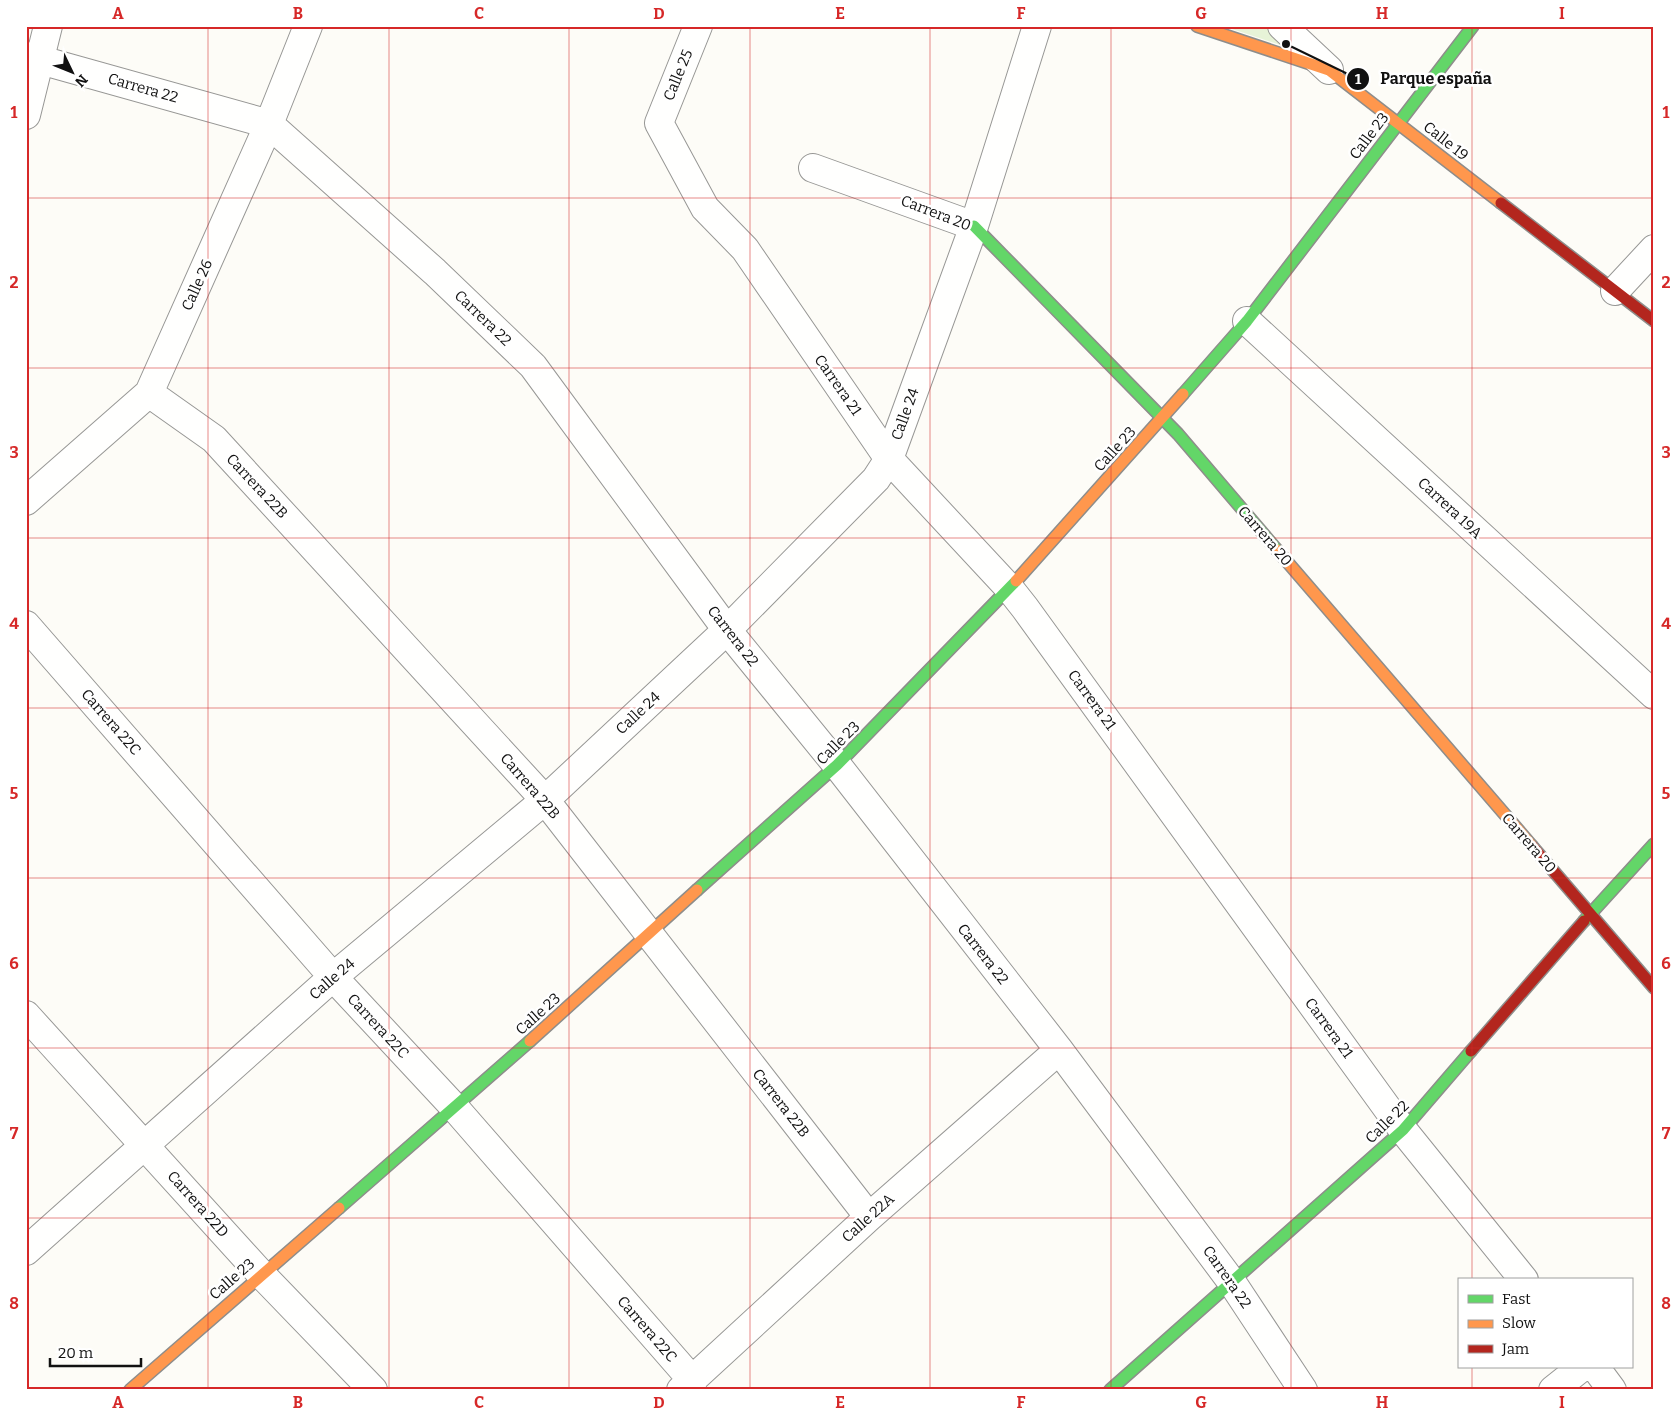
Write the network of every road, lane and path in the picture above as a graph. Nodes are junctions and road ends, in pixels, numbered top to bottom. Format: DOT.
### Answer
graph roads {
  1 [pos="48,26"];
  2 [pos="308,26"];
  3 [pos="698,26"];
  4 [pos="1037,26"];
  5 [pos="1197,26"];
  6 [pos="1282,26"];
  7 [pos="1473,26"];
  8 [pos="34,58"];
  9 [pos="1329,70"];
  10 [pos="26,115"];
  11 [pos="1398,122"];
  12 [pos="659,123"];
  13 [pos="269,124"];
  14 [pos="813,168"];
  15 [pos="974,226"];
  16 [pos="1654,249"];
  17 [pos="1615,291"];
  18 [pos="1247,321"];
  19 [pos="1654,321"];
  20 [pos="149,393"];
  21 [pos="1163,418"];
  22 [pos="889,458"];
  23 [pos="26,501"];
  24 [pos="1010,589"];
  25 [pos="26,624"];
  26 [pos="727,630"];
  27 [pos="1654,695"];
  28 [pos="837,766"];
  29 [pos="545,800"];
  30 [pos="1654,844"];
  31 [pos="1591,915"];
  32 [pos="649,934"];
  33 [pos="333,977"];
  34 [pos="1654,988"];
  35 [pos="26,1015"];
  36 [pos="1059,1050"];
  37 [pos="455,1108"];
  38 [pos="1403,1130"];
  39 [pos="145,1145"];
  40 [pos="869,1217"];
  41 [pos="26,1252"];
  42 [pos="261,1274"];
  43 [pos="1522,1278"];
  44 [pos="1231,1281"];
  45 [pos="1581,1368"];
  46 [pos="1596,1368"];
  47 [pos="687,1385"];
  48 [pos="130,1390"];
  49 [pos="373,1390"];
  50 [pos="1110,1390"];
  51 [pos="1303,1390"];
  52 [pos="1553,1390"];
  53 [pos="1612,1390"];
  1 -- 8 [label="street"];
  2 -- 13 [label="street, Calle 26"];
  3 -- 12 [label="street, Calle 25"];
  4 -- 15 [label="street, Calle 24"];
  5 -- 9 [label="street, Calle 19"];
  6 -- 9 [label="street"];
  7 -- 11 [label="street, Calle 23"];
  8 -- 10 [label="street"];
  8 -- 13 [label="street, Carrera 22"];
  9 -- 11 [label="street, Calle 19"];
  11 -- 17 [label="street, Calle 19"];
  11 -- 18 [label="street, Calle 23"];
  12 -- 22 [label="street, Carrera 21"];
  13 -- 20 [label="street, Calle 26"];
  13 -- 26 [label="street, Carrera 22"];
  14 -- 15 [label="street, Carrera 20"];
  15 -- 21 [label="street, Carrera 20"];
  15 -- 22 [label="street, Calle 24"];
  16 -- 17 [label="street"];
  17 -- 19 [label="street, Calle 19"];
  18 -- 21 [label="street, Calle 23"];
  18 -- 27 [label="street, Carrera 19A"];
  20 -- 23 [label="street, Calle 26"];
  20 -- 29 [label="street, Carrera 22B"];
  21 -- 24 [label="street, Calle 23"];
  21 -- 31 [label="street, Carrera 20"];
  22 -- 24 [label="street, Carrera 21"];
  22 -- 26 [label="street, Calle 24"];
  24 -- 28 [label="street, Calle 23"];
  24 -- 38 [label="street, Carrera 21"];
  25 -- 33 [label="street, Carrera 22C"];
  26 -- 28 [label="street, Carrera 22"];
  26 -- 29 [label="street, Calle 24"];
  28 -- 32 [label="street, Calle 23"];
  28 -- 36 [label="street, Carrera 22"];
  29 -- 32 [label="street, Carrera 22B"];
  29 -- 33 [label="street, Calle 24"];
  30 -- 31 [label="street, Calle 22"];
  31 -- 34 [label="street, Carrera 20"];
  31 -- 38 [label="street, Calle 22"];
  32 -- 37 [label="street, Calle 23"];
  32 -- 40 [label="street, Carrera 22B"];
  33 -- 37 [label="street, Carrera 22C"];
  33 -- 39 [label="street, Calle 24"];
  35 -- 39 [label="street, Carrera 22D"];
  36 -- 40 [label="street, Calle 22A"];
  36 -- 44 [label="street, Carrera 22"];
  37 -- 42 [label="street, Calle 23"];
  37 -- 47 [label="street, Carrera 22C"];
  38 -- 43 [label="street, Carrera 21"];
  38 -- 44 [label="street, Calle 22"];
  39 -- 41 [label="street, Calle 24"];
  39 -- 42 [label="street, Carrera 22D"];
  40 -- 47 [label="street, Calle 22A"];
  42 -- 48 [label="street, Calle 23"];
  42 -- 49 [label="street, Carrera 22D"];
  44 -- 50 [label="street, Calle 22"];
  44 -- 51 [label="street, Carrera 22"];
  45 -- 52 [label="street"];
  46 -- 53 [label="street"];
}
